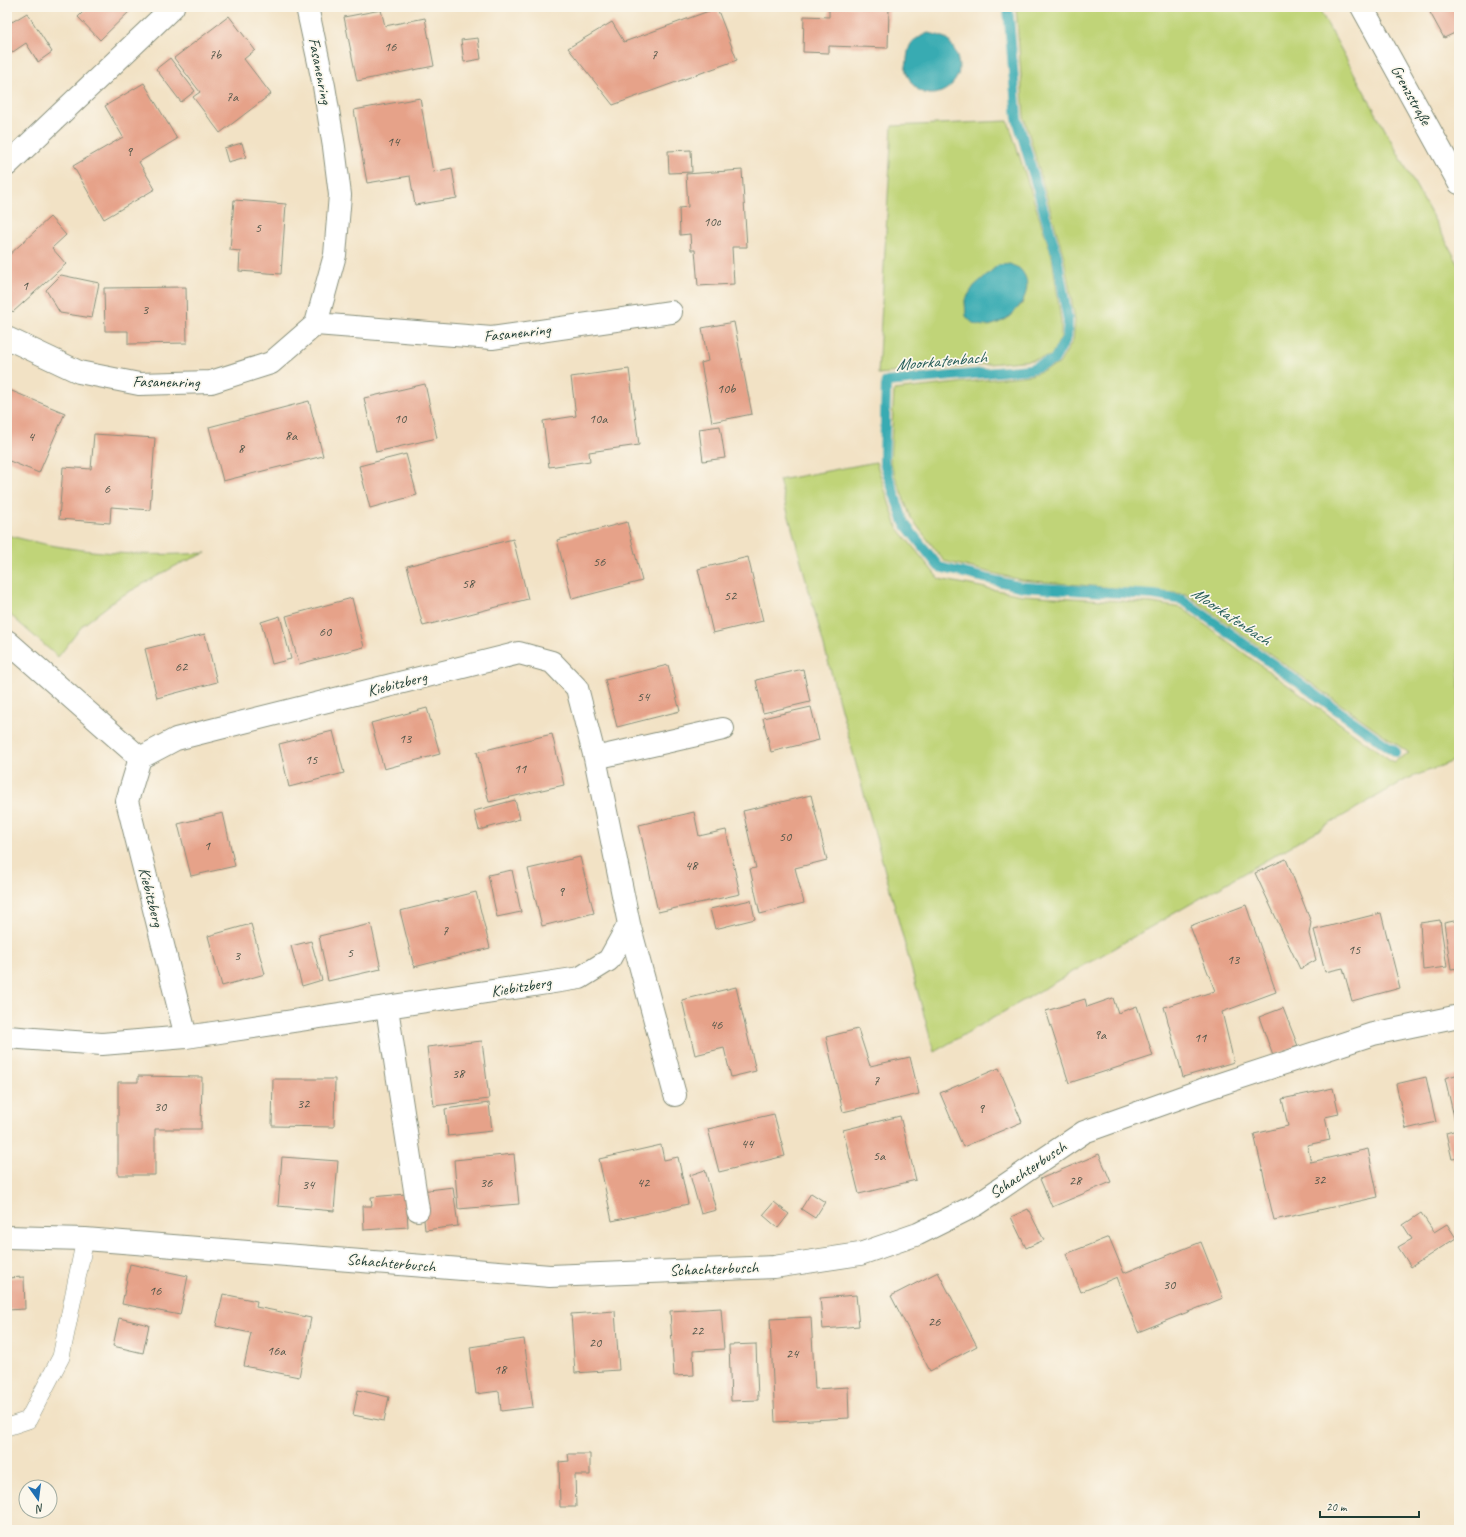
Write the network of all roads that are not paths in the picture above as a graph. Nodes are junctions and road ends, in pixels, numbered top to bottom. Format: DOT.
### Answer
graph roads {
  1 [pos="173,7"];
  2 [pos="307,7"];
  3 [pos="1362,7"];
  4 [pos="7,165"];
  5 [pos="1459,183"];
  6 [pos="671,312"];
  7 [pos="316,324"];
  8 [pos="7,338"];
  9 [pos="7,641"];
  10 [pos="723,730"];
  11 [pos="140,758"];
  12 [pos="595,758"];
  13 [pos="629,924"];
  14 [pos="387,1008"];
  15 [pos="1459,1016"];
  16 [pos="7,1037"];
  17 [pos="186,1037"];
  18 [pos="675,1095"];
  19 [pos="418,1210"];
  20 [pos="7,1237"];
  21 [pos="85,1239"];
  22 [pos="7,1427"];
  1 -- 4 [label="street"];
  2 -- 7 [label="street, Fasanenring"];
  3 -- 5 [label="street, Grenzstraße"];
  6 -- 7 [label="street, Fasanenring"];
  7 -- 8 [label="street, Fasanenring"];
  9 -- 11 [label="street"];
  10 -- 12 [label="street"];
  11 -- 12 [label="street, Kiebitzberg"];
  11 -- 17 [label="street, Kiebitzberg"];
  12 -- 13 [label="street, Kiebitzberg"];
  13 -- 14 [label="street, Kiebitzberg"];
  13 -- 18 [label="street, Kiebitzberg"];
  14 -- 17 [label="street, Kiebitzberg"];
  14 -- 19 [label="street"];
  15 -- 21 [label="street, Schachterbusch"];
  16 -- 17 [label="street, Kiebitzberg"];
  20 -- 21 [label="street, Schachterbusch"];
  21 -- 22 [label="lane"];
}
